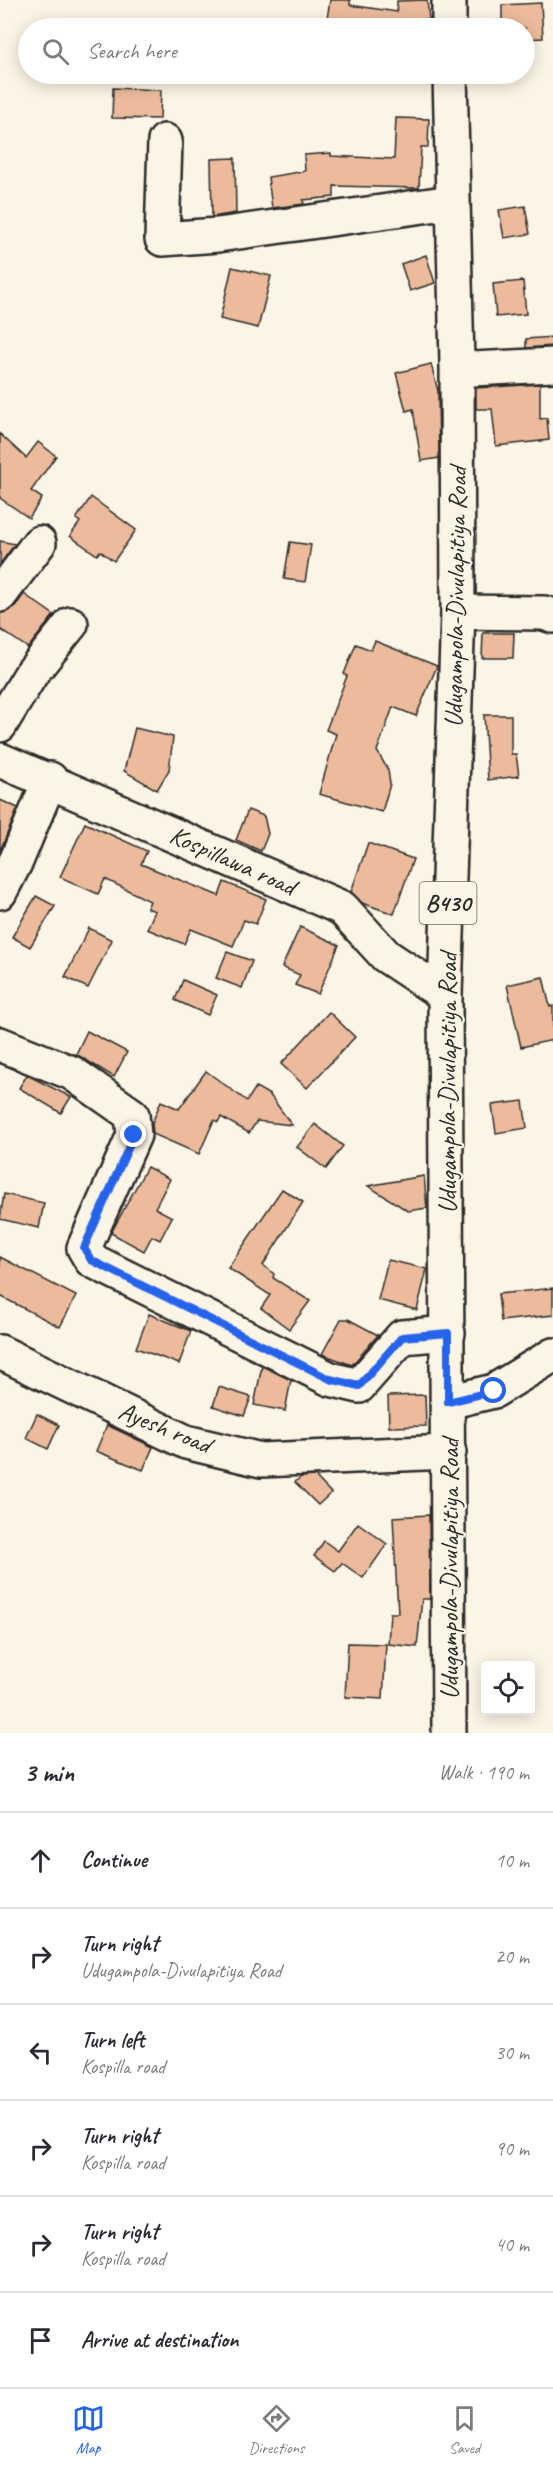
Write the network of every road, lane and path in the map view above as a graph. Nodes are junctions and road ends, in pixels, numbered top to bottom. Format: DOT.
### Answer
graph roads {
  1 [pos="449,0"];
  2 [pos="449,18"];
  3 [pos="450,84"];
  4 [pos="165,141"];
  5 [pos="452,202"];
  6 [pos="457,363"];
  7 [pos="553,365"];
  8 [pos="39,543"];
  9 [pos="0,595"];
  10 [pos="458,612"];
  11 [pos="553,616"];
  12 [pos="71,624"];
  13 [pos="0,725"];
  14 [pos="0,760"];
  15 [pos="50,779"];
  16 [pos="0,892"];
  17 [pos="444,995"];
  18 [pos="0,1044"];
  19 [pos="448,1333"];
  20 [pos="0,1352"];
  21 [pos="553,1355"];
  22 [pos="448,1402"];
  23 [pos="449,1452"];
  24 [pos="449,1733"];
  1 -- 2 [label="street"];
  3 -- 5 [label="street, Udugampola-Divulapitiya Road / B430"];
  4 -- 5 [label="street"];
  5 -- 6 [label="street, Udugampola-Divulapitiya Road / B430"];
  6 -- 7 [label="street"];
  6 -- 10 [label="street, Udugampola-Divulapitiya Road / B430"];
  8 -- 9 [label="street"];
  10 -- 11 [label="street"];
  10 -- 17 [label="street, Udugampola-Divulapitiya Road / B430"];
  12 -- 13 [label="street"];
  14 -- 15 [label="street, Kospillawa road"];
  15 -- 16 [label="street"];
  15 -- 17 [label="street, Kospillawa road"];
  17 -- 19 [label="street, Udugampola-Divulapitiya Road / B430"];
  18 -- 19 [label="street"];
  19 -- 22 [label="street, Udugampola-Divulapitiya Road / B430"];
  20 -- 23 [label="street, Ayesh road"];
  21 -- 22 [label="street"];
  22 -- 23 [label="street, Udugampola-Divulapitiya Road / B430"];
  23 -- 24 [label="street, Udugampola-Divulapitiya Road / B430"];
}
